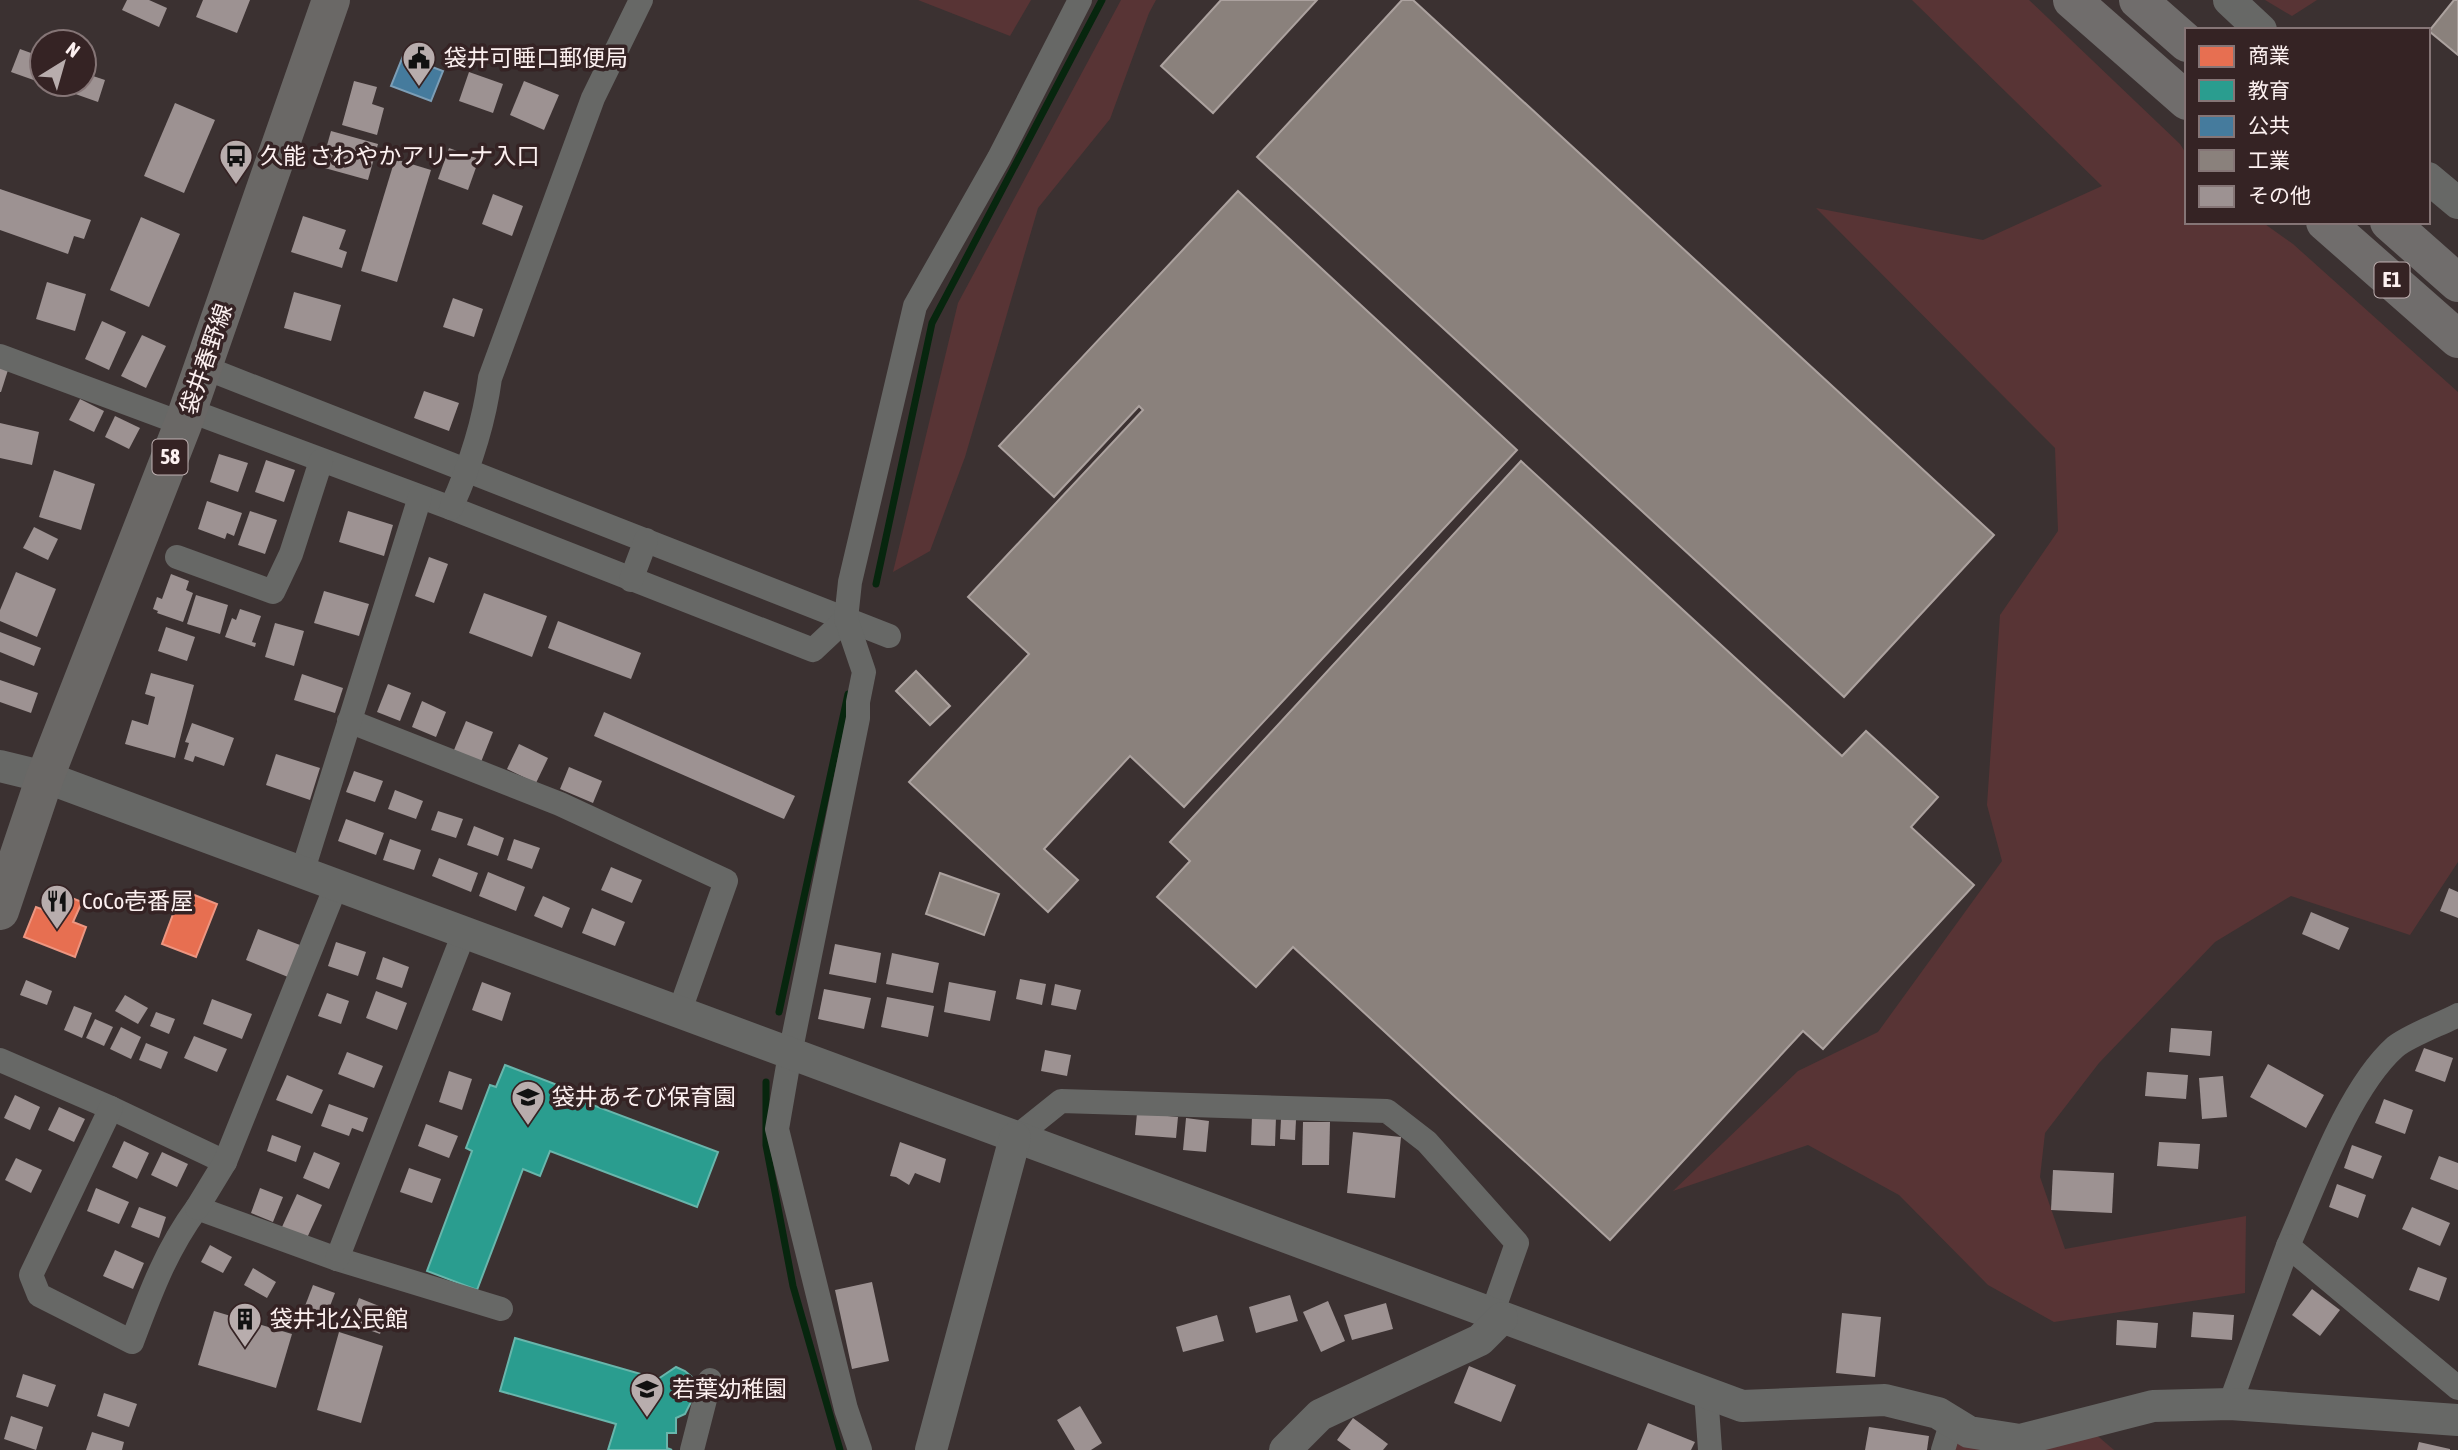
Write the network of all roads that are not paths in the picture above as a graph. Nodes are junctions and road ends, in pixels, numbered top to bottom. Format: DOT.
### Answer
graph roads {
  1 [pos="641,0"];
  2 [pos="1080,0"];
  3 [pos="2072,0"];
  4 [pos="2138,0"];
  5 [pos="2229,0"];
  6 [pos="325,2"];
  7 [pos="2259,28"];
  8 [pos="2185,41"];
  9 [pos="2185,99"];
  10 [pos="2430,180"];
  11 [pos="2458,203"];
  12 [pos="2327,224"];
  13 [pos="2391,224"];
  14 [pos="2458,283"];
  15 [pos="2458,339"];
  16 [pos="0,356"];
  17 [pos="203,367"];
  18 [pos="186,417"];
  19 [pos="321,461"];
  20 [pos="467,471"];
  21 [pos="421,497"];
  22 [pos="451,508"];
  23 [pos="646,540"];
  24 [pos="177,557"];
  25 [pos="631,580"];
  26 [pos="846,619"];
  27 [pos="889,636"];
  28 [pos="349,721"];
  29 [pos="0,766"];
  30 [pos="45,777"];
  31 [pos="302,873"];
  32 [pos="337,886"];
  33 [pos="0,911"];
  34 [pos="464,933"];
  35 [pos="679,1013"];
  36 [pos="2458,1016"];
  37 [pos="790,1054"];
  38 [pos="0,1059"];
  39 [pos="111,1108"];
  40 [pos="1015,1138"];
  41 [pos="225,1162"];
  42 [pos="197,1208"];
  43 [pos="2288,1246"];
  44 [pos="337,1259"];
  45 [pos="501,1309"];
  46 [pos="1497,1316"];
  47 [pos="710,1380"];
  48 [pos="2458,1388"];
  49 [pos="1706,1392"];
  50 [pos="2230,1404"];
  51 [pos="2458,1420"];
  52 [pos="1948,1436"];
  53 [pos="692,1450"];
  54 [pos="860,1450"];
  55 [pos="931,1450"];
  56 [pos="1285,1450"];
  57 [pos="1710,1450"];
  1 -- 20 [label="street"];
  2 -- 26 [label="street"];
  3 -- 9 [label="highway"];
  4 -- 8 [label="highway"];
  5 -- 7 [label="street"];
  6 -- 17 [label="main road, 袋井春野線 / 58"];
  10 -- 11 [label="street"];
  12 -- 15 [label="highway, E1"];
  13 -- 14 [label="highway, E1"];
  16 -- 18 [label="street"];
  17 -- 18 [label="main road, 袋井春野線 / 58"];
  17 -- 20 [label="street"];
  18 -- 19 [label="street"];
  18 -- 30 [label="main road, 袋井春野線 / 58"];
  19 -- 21 [label="street"];
  19 -- 24 [label="street"];
  20 -- 22 [label="street"];
  20 -- 23 [label="street"];
  21 -- 22 [label="street"];
  21 -- 28 [label="street"];
  22 -- 25 [label="street"];
  23 -- 25 [label="street"];
  23 -- 26 [label="street"];
  25 -- 26 [label="street"];
  26 -- 27 [label="street"];
  26 -- 37 [label="street"];
  28 -- 31 [label="street"];
  28 -- 35 [label="street"];
  29 -- 30 [label="street"];
  30 -- 31 [label="street"];
  30 -- 33 [label="main road, 袋井春野線 / 58"];
  31 -- 32 [label="street"];
  32 -- 34 [label="street"];
  32 -- 41 [label="street"];
  34 -- 35 [label="street"];
  34 -- 44 [label="street"];
  35 -- 37 [label="street"];
  36 -- 43 [label="street"];
  37 -- 40 [label="street"];
  37 -- 54 [label="street"];
  38 -- 39 [label="street"];
  39 -- 41 [label="street"];
  39 -- 42 [label="street"];
  40 -- 46 [label="street"];
  40 -- 46 [label="street"];
  40 -- 55 [label="street"];
  41 -- 42 [label="street"];
  42 -- 44 [label="street"];
  43 -- 48 [label="street"];
  43 -- 50 [label="street"];
  44 -- 45 [label="street"];
  46 -- 49 [label="street"];
  46 -- 56 [label="street"];
  47 -- 53 [label="street"];
  49 -- 52 [label="street"];
  49 -- 57 [label="street"];
  50 -- 51 [label="street"];
  50 -- 52 [label="street"];
}
